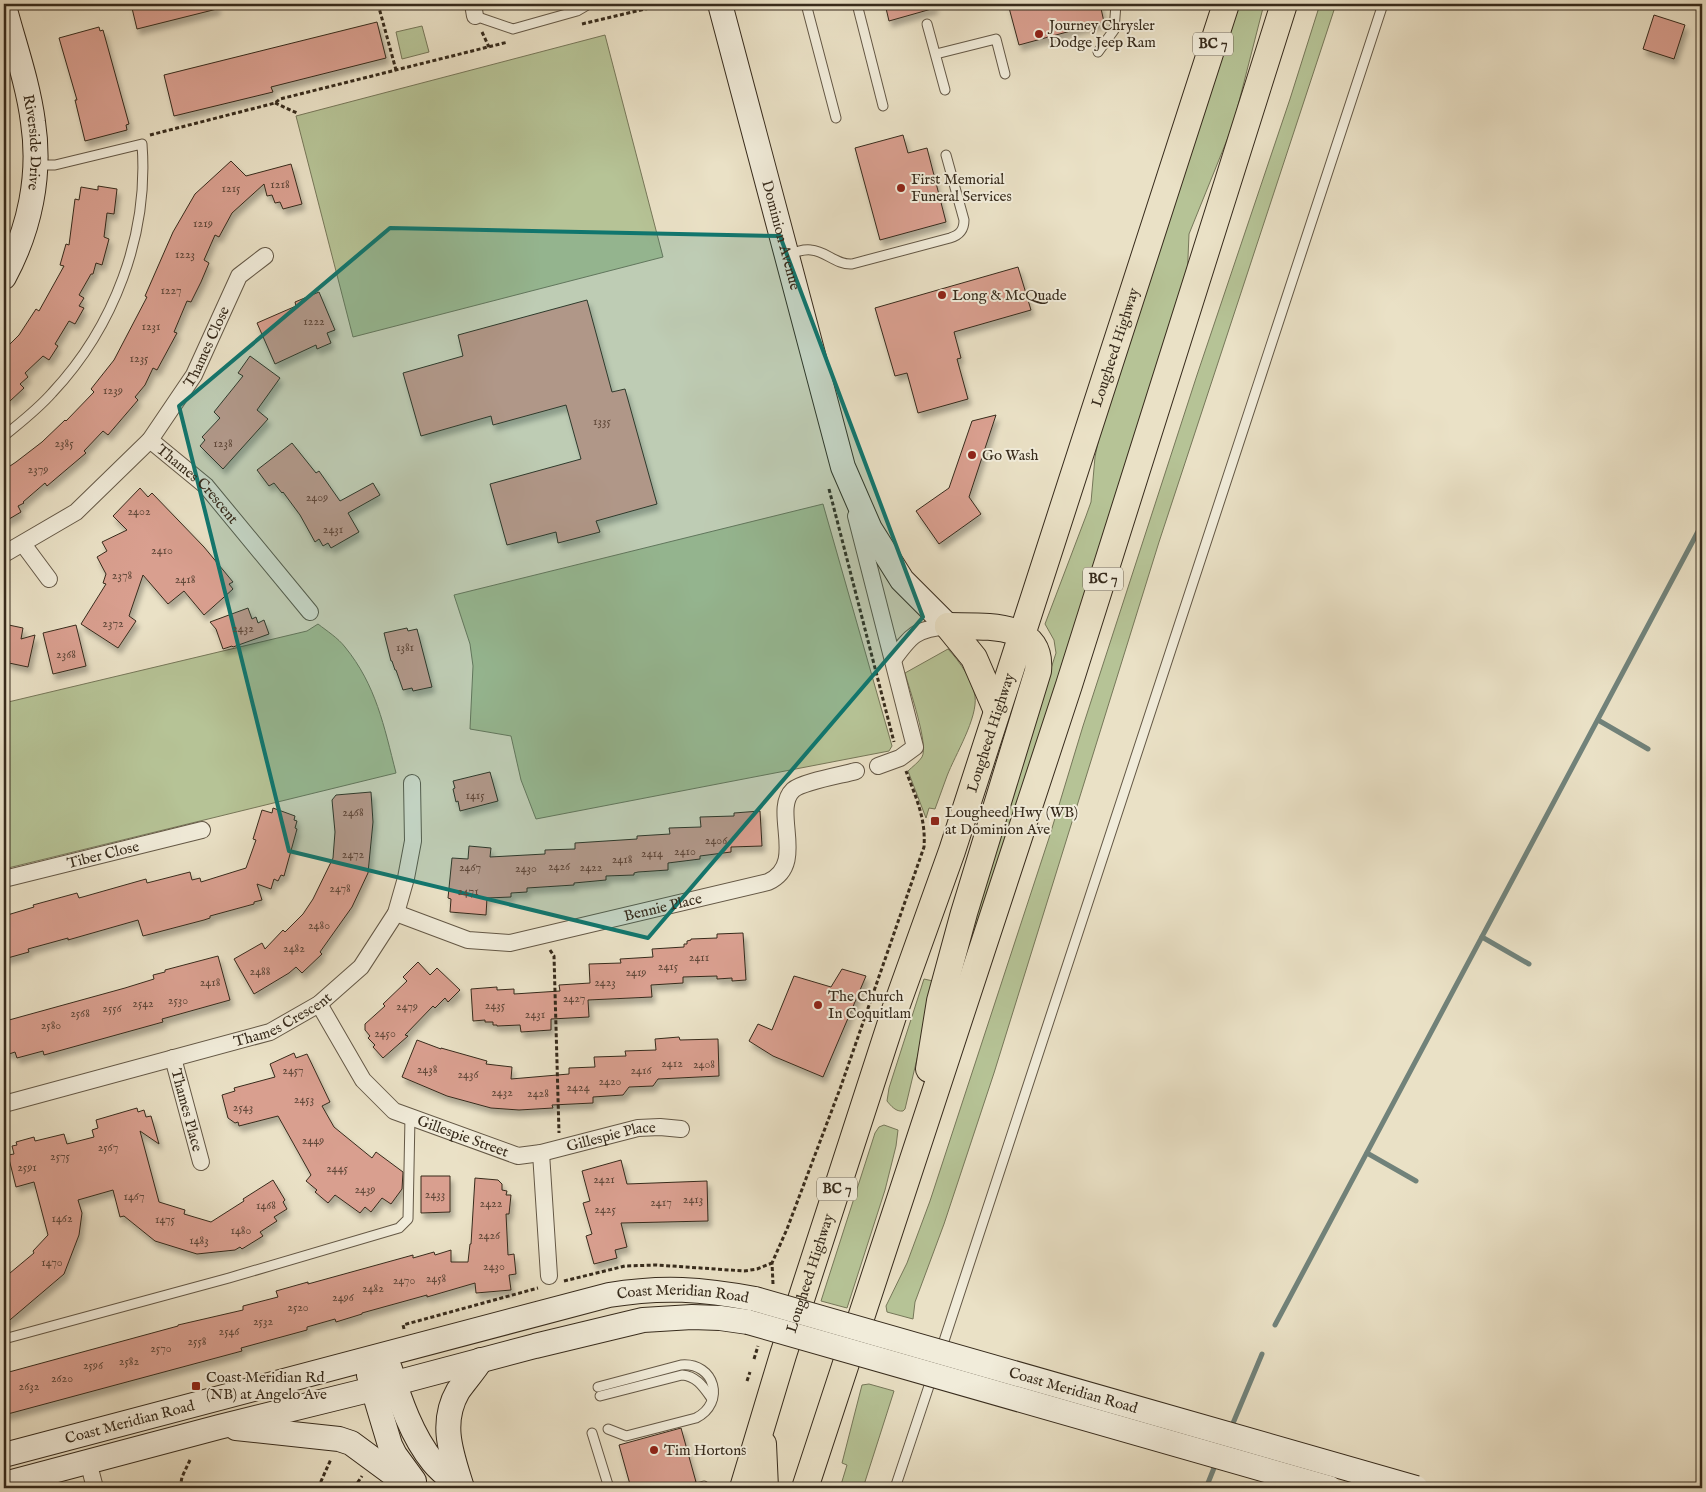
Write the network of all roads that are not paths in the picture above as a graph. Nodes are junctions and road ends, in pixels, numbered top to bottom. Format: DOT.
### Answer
graph roads {
  1 [pos="589,4"];
  2 [pos="720,4"];
  3 [pos="806,4"];
  4 [pos="857,4"];
  5 [pos="1116,4"];
  6 [pos="1226,4"];
  7 [pos="1284,4"];
  8 [pos="1383,4"];
  9 [pos="4,6"];
  10 [pos="474,10"];
  11 [pos="927,24"];
  12 [pos="1098,52"];
  13 [pos="936,54"];
  14 [pos="1005,74"];
  15 [pos="945,90"];
  16 [pos="883,106"];
  17 [pos="836,118"];
  18 [pos="946,155"];
  19 [pos="36,165"];
  20 [pos="787,255"];
  21 [pos="265,256"];
  22 [pos="4,277"];
  23 [pos="4,436"];
  24 [pos="150,440"];
  25 [pos="843,467"];
  26 [pos="23,544"];
  27 [pos="4,554"];
  28 [pos="49,579"];
  29 [pos="310,612"];
  30 [pos="948,626"];
  31 [pos="1022,634"];
  32 [pos="893,660"];
  33 [pos="997,711"];
  34 [pos="878,766"];
  35 [pos="856,771"];
  36 [pos="412,783"];
  37 [pos="202,830"];
  38 [pos="4,879"];
  39 [pos="396,913"];
  40 [pos="319,1004"];
  41 [pos="172,1058"];
  42 [pos="4,1104"];
  43 [pos="410,1117"];
  44 [pos="681,1129"];
  45 [pos="916,1152"];
  46 [pos="541,1153"];
  47 [pos="201,1162"];
  48 [pos="549,1276"];
  49 [pos="4,1339"];
  50 [pos="375,1356"];
  51 [pos="481,1360"];
  52 [pos="384,1386"];
  53 [pos="599,1392"];
  54 [pos="762,1423"];
  55 [pos="220,1427"];
  56 [pos="608,1429"];
  57 [pos="592,1434"];
  58 [pos="4,1455"];
  59 [pos="88,1462"];
  60 [pos="4,1484"];
  61 [pos="95,1488"];
  62 [pos="412,1488"];
  63 [pos="420,1488"];
  64 [pos="462,1488"];
  65 [pos="609,1488"];
  66 [pos="743,1488"];
  67 [pos="765,1488"];
  68 [pos="805,1488"];
  69 [pos="896,1488"];
  70 [pos="1329,1488"];
  71 [pos="1416,1488"];
  1 -- 10 [label="lane"];
  2 -- 20 [label="main road, Dominion Avenue"];
  3 -- 17 [label="lane"];
  4 -- 16 [label="lane"];
  5 -- 12 [label="lane"];
  6 -- 31 [label="main road, Lougheed Highway / BC 7"];
  7 -- 45 [label="main road, BC 7"];
  8 -- 69 [label="lane"];
  9 -- 19 [label="main road, Riverside Drive"];
  11 -- 13 [label="lane"];
  13 -- 14 [label="lane"];
  13 -- 15 [label="lane"];
  18 -- 20 [label="lane"];
  19 -- 22 [label="main road, Riverside Drive"];
  19 -- 23 [label="lane"];
  20 -- 25 [label="main road, Dominion Avenue"];
  21 -- 24 [label="street, Thames Close"];
  24 -- 26 [label="street, Thames Crescent"];
  24 -- 29 [label="street, Thames Crescent"];
  25 -- 30 [label="main road, Dominion Avenue"];
  25 -- 32 [label="street, Dominion Avenue"];
  26 -- 27 [label="street, Thames Crescent"];
  26 -- 28 [label="street"];
  30 -- 31 [label="main road"];
  30 -- 32 [label="street"];
  30 -- 33 [label="main road"];
  31 -- 33 [label="main road, Lougheed Highway / BC 7"];
  31 -- 45 [label="main road"];
  32 -- 34 [label="street, Dominion Avenue"];
  33 -- 54 [label="main road, Lougheed Highway / BC 7"];
  35 -- 39 [label="street, Bennie Place"];
  36 -- 39 [label="street, Thames Crescent"];
  37 -- 38 [label="street, Tiber Close"];
  39 -- 40 [label="street, Thames Crescent"];
  40 -- 41 [label="street, Thames Crescent"];
  40 -- 43 [label="street, Gillespie Street"];
  41 -- 42 [label="street, Thames Crescent"];
  41 -- 47 [label="street, Thames Place"];
  43 -- 46 [label="street, Gillespie Street"];
  43 -- 49 [label="lane"];
  44 -- 46 [label="street, Gillespie Place"];
  45 -- 68 [label="main road, BC 7"];
  46 -- 48 [label="street"];
  50 -- 52 [label="main road"];
  50 -- 58 [label="main road, Coast Meridian Road"];
  50 -- 71 [label="main road, Coast Meridian Road, bridge"];
  51 -- 52 [label="main road, Coast Meridian Road"];
  51 -- 64 [label="main road"];
  51 -- 70 [label="main road, Coast Meridian Road, bridge"];
  52 -- 55 [label="main road, Coast Meridian Road"];
  52 -- 63 [label="main road"];
  52 -- 64 [label="main road"];
  53 -- 56 [label="lane"];
  54 -- 66 [label="main road, Lougheed Highway / BC 7"];
  54 -- 67 [label="main road"];
  55 -- 59 [label="main road, Coast Meridian Road"];
  55 -- 62 [label="main road"];
  57 -- 65 [label="lane"];
  59 -- 60 [label="main road, Coast Meridian Road"];
  59 -- 61 [label="street"];
}
